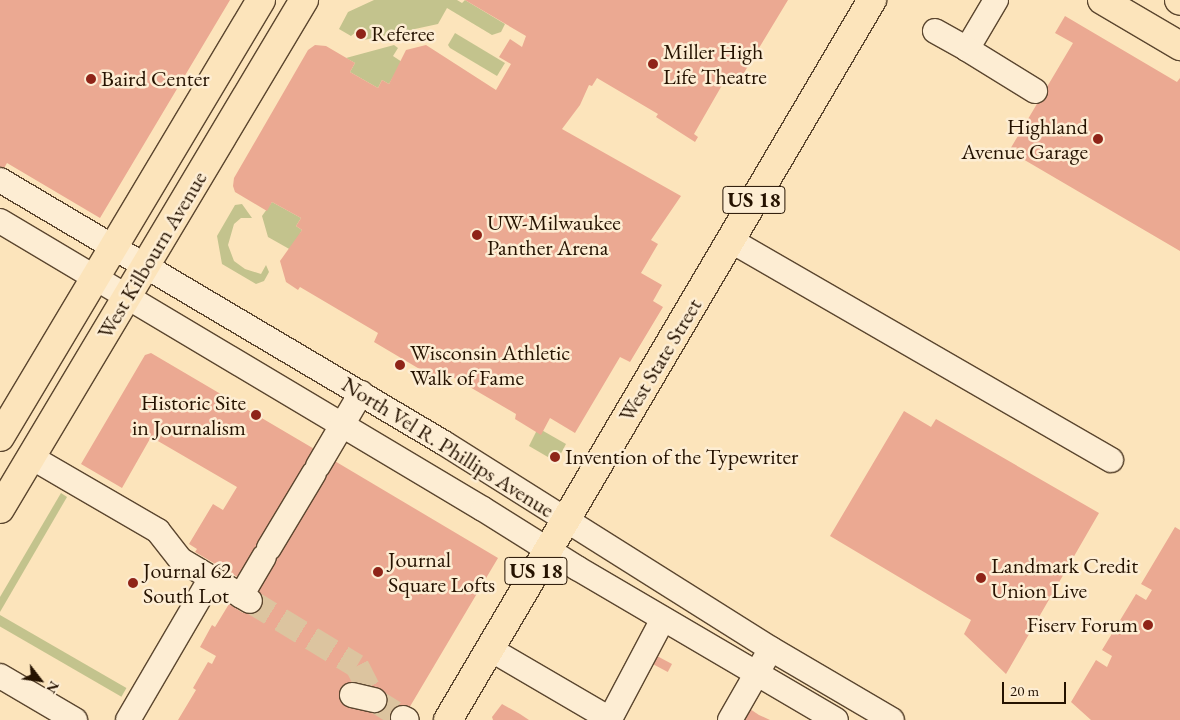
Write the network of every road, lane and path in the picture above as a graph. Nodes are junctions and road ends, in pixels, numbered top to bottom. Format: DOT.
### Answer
graph roads {
  1 [pos="261,0"];
  2 [pos="304,0"];
  3 [pos="872,0"];
  4 [pos="996,0"];
  5 [pos="1102,0"];
  6 [pos="935,31"];
  7 [pos="1180,46"];
  8 [pos="967,49"];
  9 [pos="1035,91"];
  10 [pos="0,180"];
  11 [pos="0,221"];
  12 [pos="730,240"];
  13 [pos="114,246"];
  14 [pos="146,265"];
  15 [pos="95,278"];
  16 [pos="127,297"];
  17 [pos="361,393"];
  18 [pos="342,424"];
  19 [pos="0,437"];
  20 [pos="31,457"];
  21 [pos="1110,460"];
  22 [pos="501,478"];
  23 [pos="0,509"];
  24 [pos="483,509"];
  25 [pos="565,519"];
  26 [pos="548,551"];
  27 [pos="211,578"];
  28 [pos="663,619"];
  29 [pos="490,649"];
  30 [pos="771,649"];
  31 [pos="757,673"];
  32 [pos="0,676"];
  33 [pos="454,718"];
  34 [pos="75,720"];
  35 [pos="128,720"];
  36 [pos="730,720"];
  37 [pos="836,720"];
  38 [pos="892,720"];
  1 -- 13 [label="main road, West Kilbourn Avenue"];
  2 -- 14 [label="main road, West Kilbourn Avenue"];
  3 -- 12 [label="main road, West State Street / US 18"];
  4 -- 8 [label="street"];
  5 -- 7 [label="main road"];
  6 -- 8 [label="street"];
  8 -- 9 [label="street"];
  10 -- 13 [label="street, North Vel R. Phillips Avenue"];
  11 -- 15 [label="street, North Vel R. Phillips Avenue"];
  12 -- 21 [label="street"];
  12 -- 25 [label="main road, West State Street / US 18"];
  13 -- 14 [label="street, North Vel R. Phillips Avenue"];
  13 -- 15 [label="main road, West Kilbourn Avenue"];
  14 -- 16 [label="main road, West Kilbourn Avenue"];
  14 -- 17 [label="street, North Vel R. Phillips Avenue"];
  15 -- 16 [label="street, North Vel R. Phillips Avenue"];
  15 -- 19 [label="main road, West Kilbourn Avenue"];
  16 -- 18 [label="street, North Vel R. Phillips Avenue"];
  16 -- 20 [label="main road, West Kilbourn Avenue"];
  17 -- 18 [label="street"];
  17 -- 22 [label="street, North Vel R. Phillips Avenue"];
  18 -- 24 [label="street, North Vel R. Phillips Avenue"];
  18 -- 27 [label="street"];
  20 -- 23 [label="main road, West Kilbourn Avenue"];
  20 -- 27 [label="street"];
  22 -- 24 [label="street"];
  22 -- 25 [label="street, North Vel R. Phillips Avenue"];
  24 -- 26 [label="street, North Vel R. Phillips Avenue"];
  25 -- 26 [label="main road, West State Street / US 18"];
  25 -- 30 [label="street, North Vel R. Phillips Avenue"];
  26 -- 28 [label="street, North Vel R. Phillips Avenue"];
  26 -- 29 [label="main road, West State Street / US 18"];
  27 -- 35 [label="street"];
  28 -- 29 [label="street"];
  28 -- 31 [label="street, North Vel R. Phillips Avenue"];
  29 -- 33 [label="main road, West State Street / US 18"];
  30 -- 31 [label="street"];
  30 -- 38 [label="street, North Vel R. Phillips Avenue"];
  31 -- 36 [label="street"];
  31 -- 37 [label="street, North Vel R. Phillips Avenue"];
  32 -- 34 [label="street"];
}
